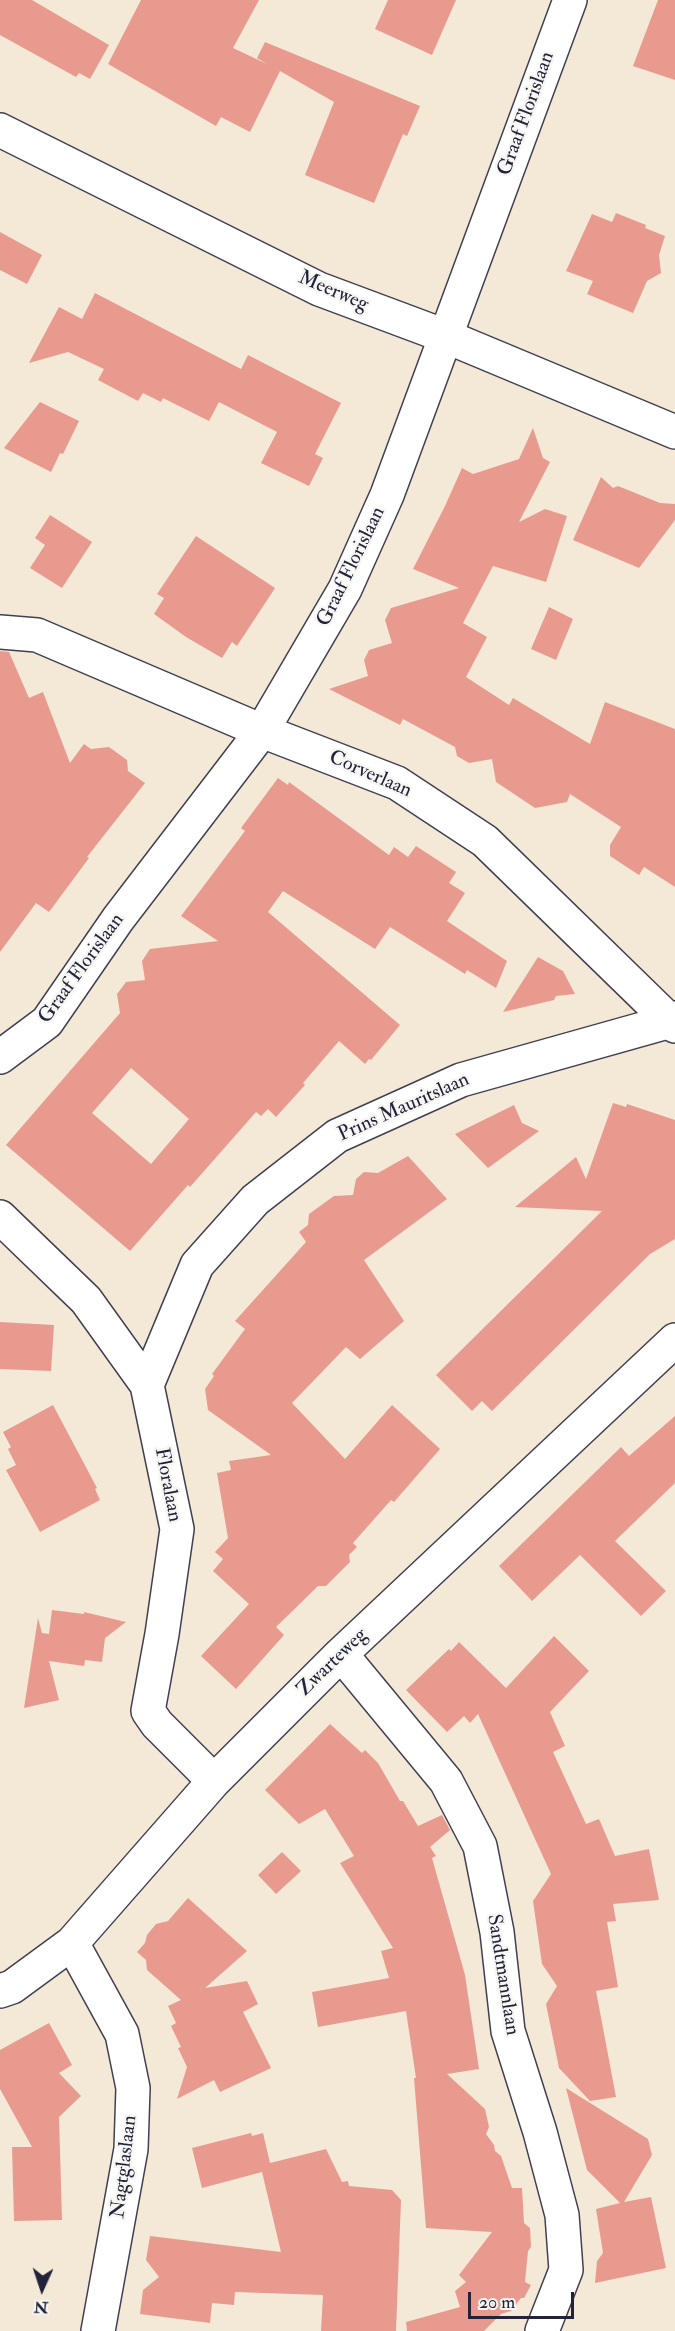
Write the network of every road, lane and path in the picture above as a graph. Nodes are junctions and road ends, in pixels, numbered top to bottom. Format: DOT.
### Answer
graph roads {
  1 [pos="570,0"];
  2 [pos="0,130"];
  3 [pos="445,336"];
  4 [pos="675,432"];
  5 [pos="0,632"];
  6 [pos="262,731"];
  7 [pos="674,1022"];
  8 [pos="0,1057"];
  9 [pos="0,1217"];
  10 [pos="675,1340"];
  11 [pos="147,1385"];
  12 [pos="341,1654"];
  13 [pos="214,1781"];
  14 [pos="72,1943"];
  15 [pos="0,1991"];
  16 [pos="98,2331"];
  17 [pos="542,2331"];
  1 -- 3 [label="street, Graaf Florislaan"];
  2 -- 3 [label="street, Meerweg"];
  3 -- 4 [label="street, Meerweg"];
  3 -- 6 [label="street, Graaf Florislaan"];
  5 -- 6 [label="street, Corverlaan"];
  6 -- 7 [label="street, Corverlaan"];
  6 -- 8 [label="street, Graaf Florislaan"];
  7 -- 11 [label="street, Prins Mauritslaan"];
  9 -- 11 [label="street, Floralaan"];
  10 -- 12 [label="street, Zwarteweg"];
  11 -- 13 [label="street, Floralaan"];
  12 -- 13 [label="street, Zwarteweg"];
  12 -- 17 [label="street, Sandtmannlaan"];
  13 -- 14 [label="street, Zwarteweg"];
  14 -- 15 [label="street, Zwarteweg"];
  14 -- 16 [label="street, Nagtglaslaan"];
}
